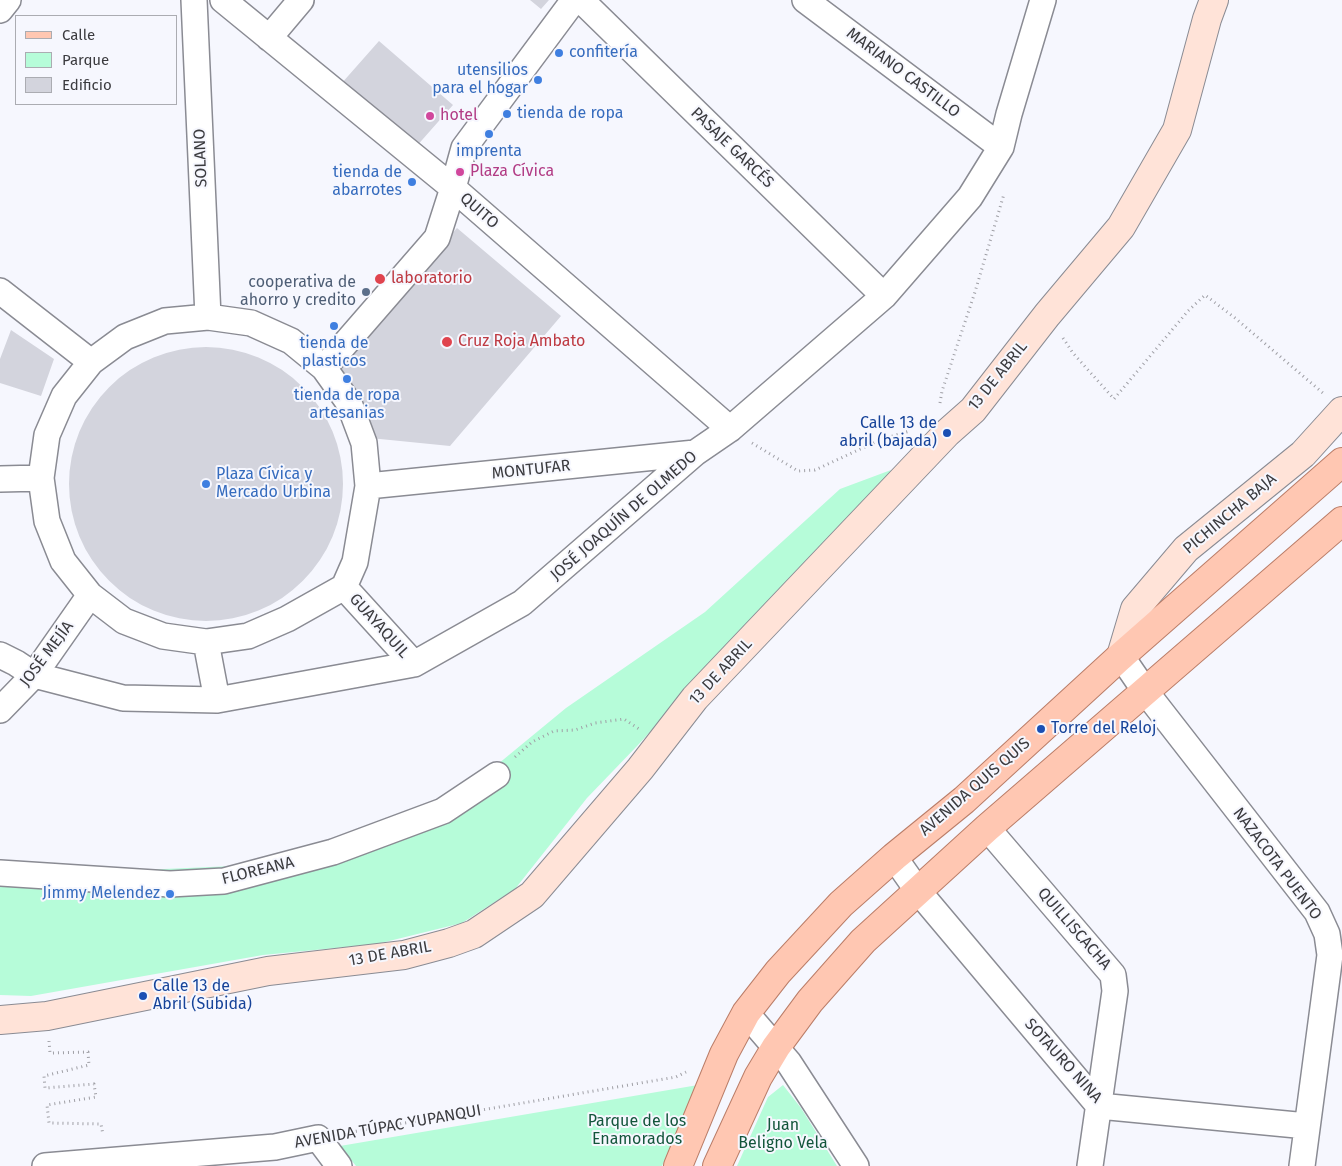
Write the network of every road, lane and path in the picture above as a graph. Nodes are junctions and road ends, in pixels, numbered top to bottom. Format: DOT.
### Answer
graph roads {
  1 [pos="8,0"];
  2 [pos="194,0"];
  3 [pos="222,0"];
  4 [pos="301,0"];
  5 [pos="574,0"];
  6 [pos="581,0"];
  7 [pos="805,0"];
  8 [pos="1043,0"];
  9 [pos="1214,0"];
  10 [pos="0,10"];
  11 [pos="269,38"];
  12 [pos="1001,147"];
  13 [pos="452,188"];
  14 [pos="1004,193"];
  15 [pos="0,291"];
  16 [pos="884,296"];
  17 [pos="1047,315"];
  18 [pos="208,317"];
  19 [pos="92,362"];
  20 [pos="324,368"];
  21 [pos="1335,404"];
  22 [pos="730,429"];
  23 [pos="947,433"];
  24 [pos="695,453"];
  25 [pos="1342,463"];
  26 [pos="41,478"];
  27 [pos="0,479"];
  28 [pos="368,486"];
  29 [pos="1342,521"];
  30 [pos="344,587"];
  31 [pos="90,595"];
  32 [pos="206,642"];
  33 [pos="0,655"];
  34 [pos="1121,656"];
  35 [pos="414,664"];
  36 [pos="34,675"];
  37 [pos="1144,691"];
  38 [pos="217,700"];
  39 [pos="0,710"];
  40 [pos="661,742"];
  41 [pos="497,775"];
  42 [pos="987,828"];
  43 [pos="894,857"];
  44 [pos="0,873"];
  45 [pos="918,891"];
  46 [pos="746,1013"];
  47 [pos="47,1016"];
  48 [pos="0,1020"];
  49 [pos="776,1047"];
  50 [pos="724,1054"];
  51 [pos="1099,1106"];
  52 [pos="1307,1126"];
  53 [pos="94,1136"];
  54 [pos="318,1138"];
  55 [pos="45,1166"];
  56 [pos="339,1166"];
  57 [pos="678,1166"];
  58 [pos="717,1166"];
  59 [pos="856,1166"];
  60 [pos="1090,1166"];
  61 [pos="1302,1166"];
  1 -- 10 [label="street"];
  2 -- 18 [label="street, SOLANO"];
  3 -- 11 [label="street, QUITO"];
  4 -- 11 [label="street"];
  5 -- 13 [label="street"];
  6 -- 16 [label="street, PASAJE GARCÉS"];
  7 -- 12 [label="street, MARIANO CASTILLO"];
  8 -- 12 [label="street, JOSÉ JOAQUÍN DE OLMEDO"];
  9 -- 17 [label="street, 13 DE ABRIL"];
  11 -- 13 [label="street, QUITO"];
  12 -- 16 [label="street, JOSÉ JOAQUÍN DE OLMEDO"];
  13 -- 20 [label="street"];
  13 -- 22 [label="street, QUITO"];
  14 -- 23 [label="path"];
  15 -- 19 [label="street"];
  16 -- 22 [label="street, JOSÉ JOAQUÍN DE OLMEDO"];
  17 -- 21 [label="path"];
  17 -- 23 [label="street, 13 DE ABRIL"];
  18 -- 19 [label="street"];
  18 -- 20 [label="street"];
  19 -- 26 [label="street"];
  20 -- 28 [label="street"];
  21 -- 34 [label="street, PICHINCHA BAJA"];
  22 -- 23 [label="path"];
  22 -- 24 [label="street, JOSÉ JOAQUÍN DE OLMEDO"];
  23 -- 40 [label="street, 13 DE ABRIL"];
  24 -- 28 [label="street, MONTUFAR"];
  24 -- 35 [label="street, JOSÉ JOAQUÍN DE OLMEDO"];
  25 -- 34 [label="main road, AVENIDA QUIS QUIS"];
  26 -- 27 [label="street"];
  26 -- 31 [label="street"];
  28 -- 30 [label="street"];
  29 -- 37 [label="main road"];
  30 -- 32 [label="street"];
  30 -- 35 [label="street, GUAYAQUIL"];
  31 -- 32 [label="street"];
  31 -- 36 [label="street, JOSÉ MEJÍA"];
  32 -- 38 [label="street"];
  33 -- 36 [label="street, JOSÉ JOAQUÍN DE OLMEDO"];
  34 -- 37 [label="street, NAZACOTA PUENTO"];
  34 -- 43 [label="main road, AVENIDA QUIS QUIS"];
  35 -- 38 [label="street, JOSÉ JOAQUÍN DE OLMEDO"];
  36 -- 38 [label="street, JOSÉ JOAQUÍN DE OLMEDO"];
  36 -- 39 [label="street, JOSÉ MEJÍA"];
  37 -- 42 [label="main road"];
  37 -- 52 [label="street, NAZACOTA PUENTO"];
  40 -- 41 [label="path"];
  40 -- 47 [label="street, 13 DE ABRIL"];
  41 -- 44 [label="street, FLOREANA"];
  42 -- 45 [label="main road"];
  42 -- 51 [label="street, QUILLISCACHA"];
  43 -- 45 [label="street, SOTAURO NINA"];
  43 -- 46 [label="main road, AVENIDA QUIS QUIS"];
  45 -- 49 [label="main road"];
  45 -- 51 [label="street, SOTAURO NINA"];
  46 -- 49 [label="street"];
  46 -- 50 [label="main road, AVENIDA QUIS QUIS"];
  47 -- 48 [label="street, 13 DE ABRIL"];
  47 -- 53 [label="path"];
  49 -- 58 [label="main road"];
  49 -- 59 [label="street"];
  50 -- 54 [label="path, AVENIDA TÚPAC YUPANQUI"];
  50 -- 57 [label="main road, AVENIDA QUIS QUIS"];
  51 -- 52 [label="street, SOTAURO NINA"];
  51 -- 60 [label="street, QUILLISCACHA"];
  52 -- 61 [label="street, NAZACOTA PUENTO"];
  54 -- 55 [label="street, AVENIDA TÚPAC YUPANQUI"];
  54 -- 56 [label="street"];
}
